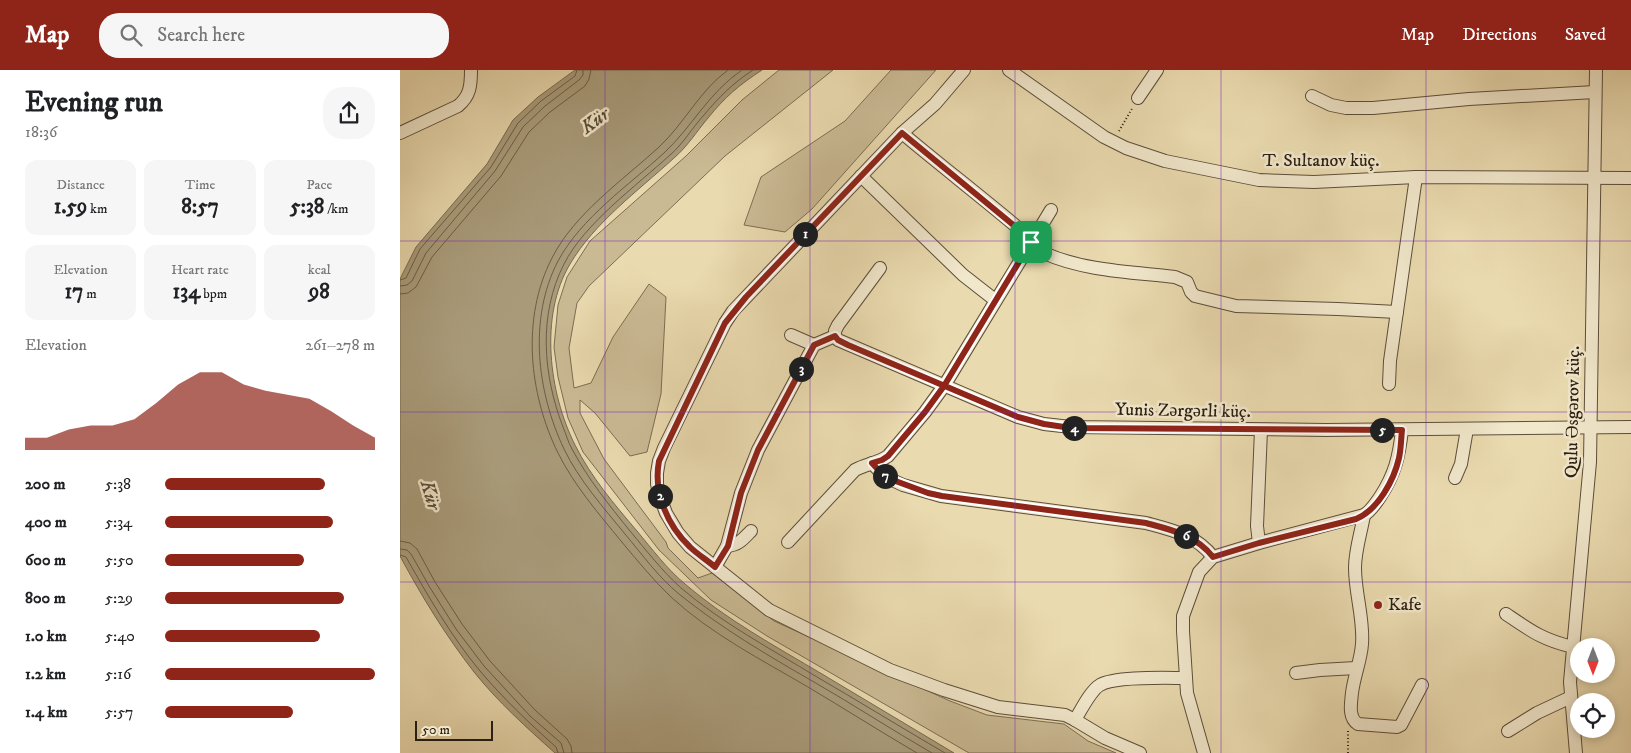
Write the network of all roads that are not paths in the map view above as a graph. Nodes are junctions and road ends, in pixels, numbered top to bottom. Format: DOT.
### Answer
graph roads {
  1 [pos="471,70"];
  2 [pos="964,70"];
  3 [pos="1009,70"];
  4 [pos="1157,70"];
  5 [pos="1596,70"];
  6 [pos="1595,92"];
  7 [pos="1312,96"];
  8 [pos="1138,98"];
  9 [pos="400,133"];
  10 [pos="902,133"];
  11 [pos="861,176"];
  12 [pos="1416,177"];
  13 [pos="1595,177"];
  14 [pos="1631,178"];
  15 [pos="1051,210"];
  16 [pos="1031,242"];
  17 [pos="880,268"];
  18 [pos="995,300"];
  19 [pos="1397,312"];
  20 [pos="791,335"];
  21 [pos="835,336"];
  22 [pos="814,345"];
  23 [pos="1389,384"];
  24 [pos="944,386"];
  25 [pos="1591,428"];
  26 [pos="1631,428"];
  27 [pos="1467,429"];
  28 [pos="1261,430"];
  29 [pos="1402,430"];
  30 [pos="872,463"];
  31 [pos="1455,478"];
  32 [pos="1364,516"];
  33 [pos="751,530"];
  34 [pos="788,542"];
  35 [pos="1259,543"];
  36 [pos="728,546"];
  37 [pos="1213,557"];
  38 [pos="715,567"];
  39 [pos="1506,614"];
  40 [pos="1574,638"];
  41 [pos="1570,646"];
  42 [pos="1356,668"];
  43 [pos="1296,673"];
  44 [pos="1185,678"];
  45 [pos="1422,686"];
  46 [pos="1570,698"];
  47 [pos="1076,720"];
  48 [pos="1508,731"];
  49 [pos="1575,738"];
  50 [pos="1140,753"];
  51 [pos="1204,753"];
  52 [pos="1576,753"];
  1 -- 9 [label="street"];
  2 -- 10 [label="street"];
  3 -- 12 [label="street, T. Sultanov küç."];
  4 -- 8 [label="street"];
  5 -- 6 [label="street, Qulu Əsgərov küç."];
  6 -- 7 [label="street"];
  6 -- 13 [label="street, Qulu Əsgərov küç."];
  10 -- 11 [label="street"];
  10 -- 16 [label="street"];
  11 -- 18 [label="street"];
  11 -- 38 [label="street"];
  12 -- 13 [label="street, T. Sultanov küç."];
  12 -- 19 [label="street"];
  13 -- 14 [label="street, T. Sultanov küç."];
  13 -- 25 [label="street, Qulu Əsgərov küç."];
  15 -- 16 [label="street"];
  16 -- 18 [label="street"];
  16 -- 19 [label="street"];
  17 -- 21 [label="street"];
  18 -- 24 [label="street"];
  19 -- 23 [label="street"];
  20 -- 22 [label="street"];
  21 -- 22 [label="street"];
  21 -- 24 [label="street, Yunis Zərgərli küç."];
  22 -- 36 [label="street"];
  24 -- 28 [label="street, Yunis Zərgərli küç."];
  24 -- 30 [label="street"];
  25 -- 26 [label="street, Yunis Zərgərli küç."];
  25 -- 27 [label="street, Yunis Zərgərli küç."];
  25 -- 40 [label="street, Qulu Əsgərov küç."];
  27 -- 29 [label="street, Yunis Zərgərli küç."];
  27 -- 31 [label="street"];
  28 -- 29 [label="street, Yunis Zərgərli küç."];
  28 -- 35 [label="street"];
  29 -- 32 [label="street"];
  30 -- 34 [label="street"];
  30 -- 37 [label="street"];
  32 -- 35 [label="street"];
  32 -- 42 [label="street"];
  33 -- 36 [label="street"];
  35 -- 37 [label="street"];
  36 -- 38 [label="street"];
  37 -- 44 [label="street"];
  38 -- 47 [label="street"];
  39 -- 41 [label="street"];
  42 -- 43 [label="street"];
  42 -- 45 [label="street"];
  44 -- 47 [label="street"];
  44 -- 51 [label="street"];
  46 -- 48 [label="street"];
  47 -- 50 [label="street"];
  49 -- 52 [label="street, Qulu Əsgərov küç."];
}
